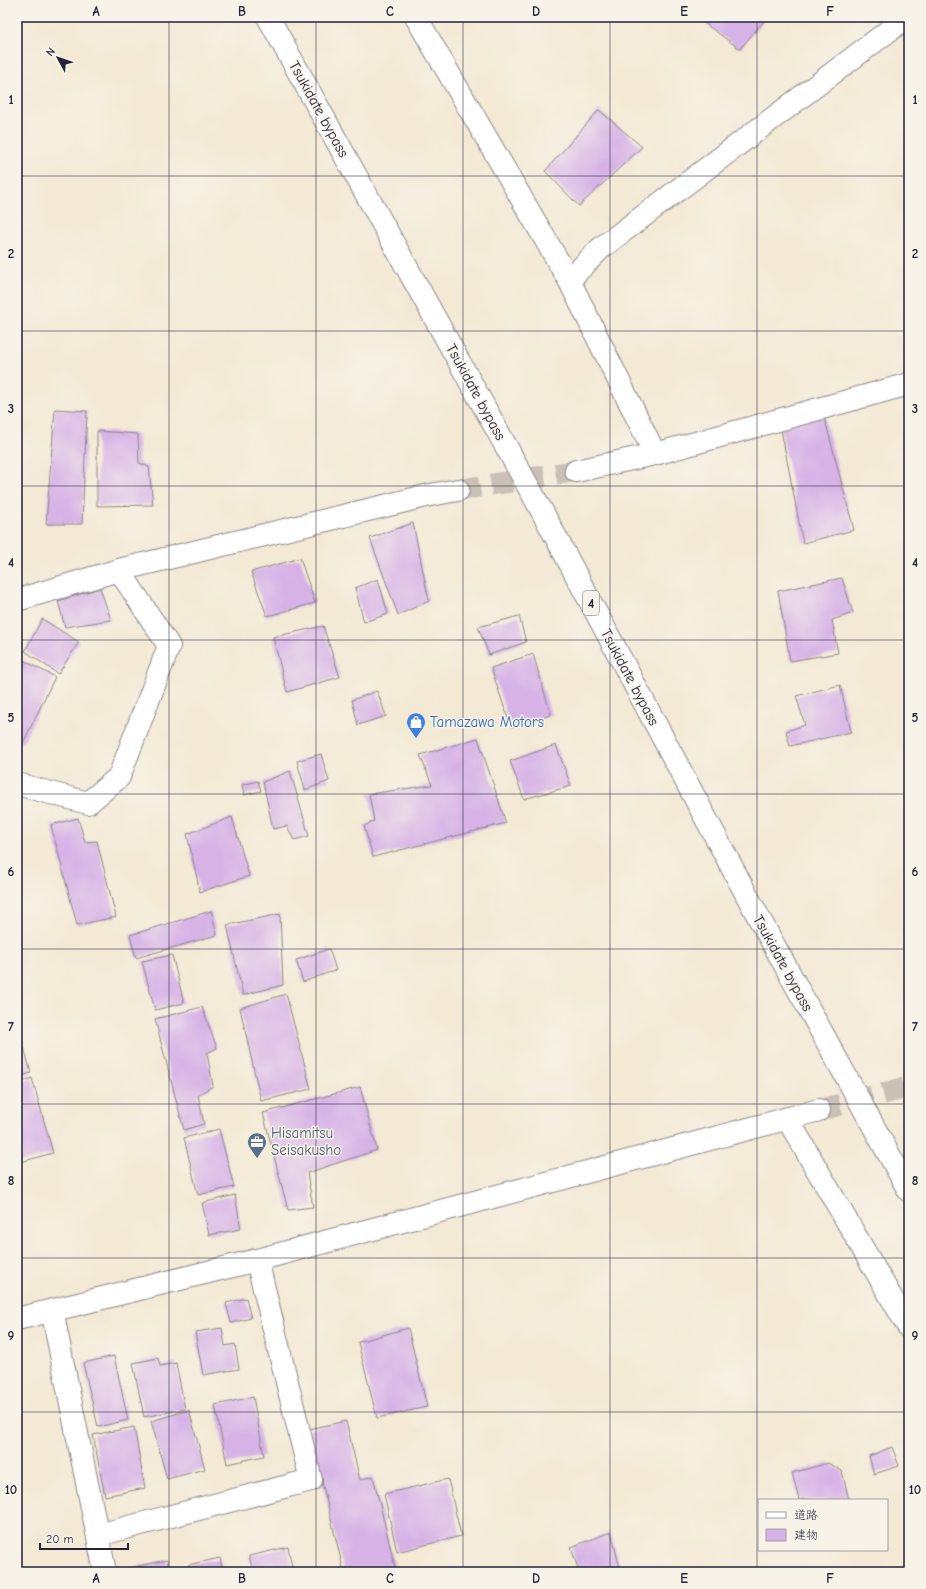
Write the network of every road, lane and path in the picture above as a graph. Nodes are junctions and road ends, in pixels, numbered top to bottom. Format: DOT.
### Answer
graph roads {
  1 [pos="268,17"];
  2 [pos="416,17"];
  3 [pos="907,17"];
  4 [pos="569,280"];
  5 [pos="909,384"];
  6 [pos="655,454"];
  7 [pos="576,471"];
  8 [pos="458,490"];
  9 [pos="119,570"];
  10 [pos="17,600"];
  11 [pos="17,784"];
  12 [pos="819,1110"];
  13 [pos="787,1118"];
  14 [pos="909,1191"];
  15 [pos="257,1260"];
  16 [pos="52,1310"];
  17 [pos="17,1319"];
  18 [pos="909,1328"];
  19 [pos="98,1535"];
  20 [pos="105,1572"];
  1 -- 14 [label="main road, Tsukidate bypass / 4"];
  2 -- 4 [label="main road"];
  3 -- 4 [label="main road"];
  4 -- 6 [label="main road"];
  5 -- 6 [label="main road"];
  6 -- 7 [label="main road"];
  8 -- 9 [label="main road"];
  9 -- 10 [label="main road"];
  9 -- 11 [label="main road"];
  12 -- 13 [label="main road"];
  13 -- 15 [label="main road"];
  13 -- 18 [label="main road"];
  15 -- 16 [label="main road"];
  15 -- 19 [label="main road"];
  16 -- 17 [label="main road"];
  16 -- 19 [label="main road"];
  19 -- 20 [label="main road"];
}
